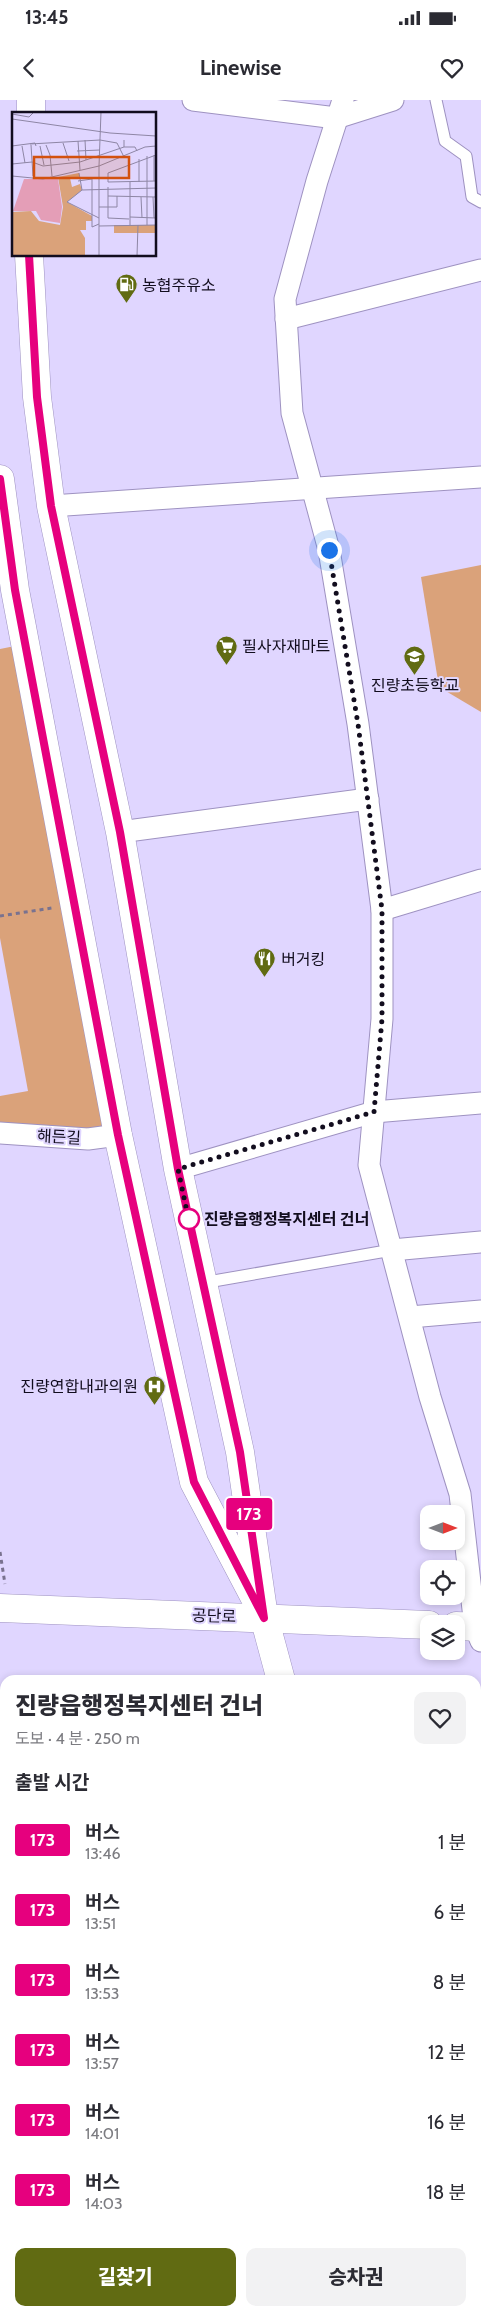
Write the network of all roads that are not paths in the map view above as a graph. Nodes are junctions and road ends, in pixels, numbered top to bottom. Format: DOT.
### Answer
graph roads {
  1 [pos="193,100"];
  2 [pos="393,100"];
  3 [pos="436,100"];
  4 [pos="340,109"];
  5 [pos="481,202"];
  6 [pos="29,256"];
  7 [pos="481,270"];
  8 [pos="286,319"];
  9 [pos="481,477"];
  10 [pos="0,479"];
  11 [pos="312,488"];
  12 [pos="51,506"];
  13 [pos="368,799"];
  14 [pos="120,832"];
  15 [pos="478,885"];
  16 [pos="382,910"];
  17 [pos="481,1103"];
  18 [pos="374,1112"];
  19 [pos="0,1133"];
  20 [pos="118,1135"];
  21 [pos="178,1169"];
  22 [pos="481,1242"];
  23 [pos="392,1250"];
  24 [pos="202,1283"];
  25 [pos="481,1311"];
  26 [pos="410,1316"];
  27 [pos="5,1608"];
  28 [pos="264,1618"];
  29 [pos="420,1625"];
  30 [pos="473,1630"];
  31 [pos="280,1675"];
  1 -- 4 [label="street"];
  2 -- 4 [label="street"];
  3 -- 5 [label="lane"];
  4 -- 8 [label="street"];
  6 -- 12 [label="main road"];
  7 -- 8 [label="street"];
  8 -- 11 [label="street"];
  9 -- 11 [label="street"];
  10 -- 20 [label="main road"];
  11 -- 12 [label="street"];
  11 -- 13 [label="street"];
  12 -- 14 [label="main road"];
  13 -- 14 [label="street"];
  13 -- 16 [label="street"];
  14 -- 21 [label="main road"];
  15 -- 16 [label="street"];
  16 -- 18 [label="street"];
  17 -- 18 [label="street"];
  18 -- 21 [label="street"];
  18 -- 23 [label="street"];
  19 -- 20 [label="street, 해든길"];
  20 -- 28 [label="main road"];
  21 -- 24 [label="main road"];
  22 -- 23 [label="street"];
  23 -- 24 [label="lane"];
  23 -- 26 [label="street"];
  24 -- 28 [label="main road"];
  25 -- 26 [label="street"];
  26 -- 30 [label="street"];
  27 -- 28 [label="main road, 공단로"];
  28 -- 29 [label="main road, 공단로"];
  28 -- 31 [label="main road"];
}
